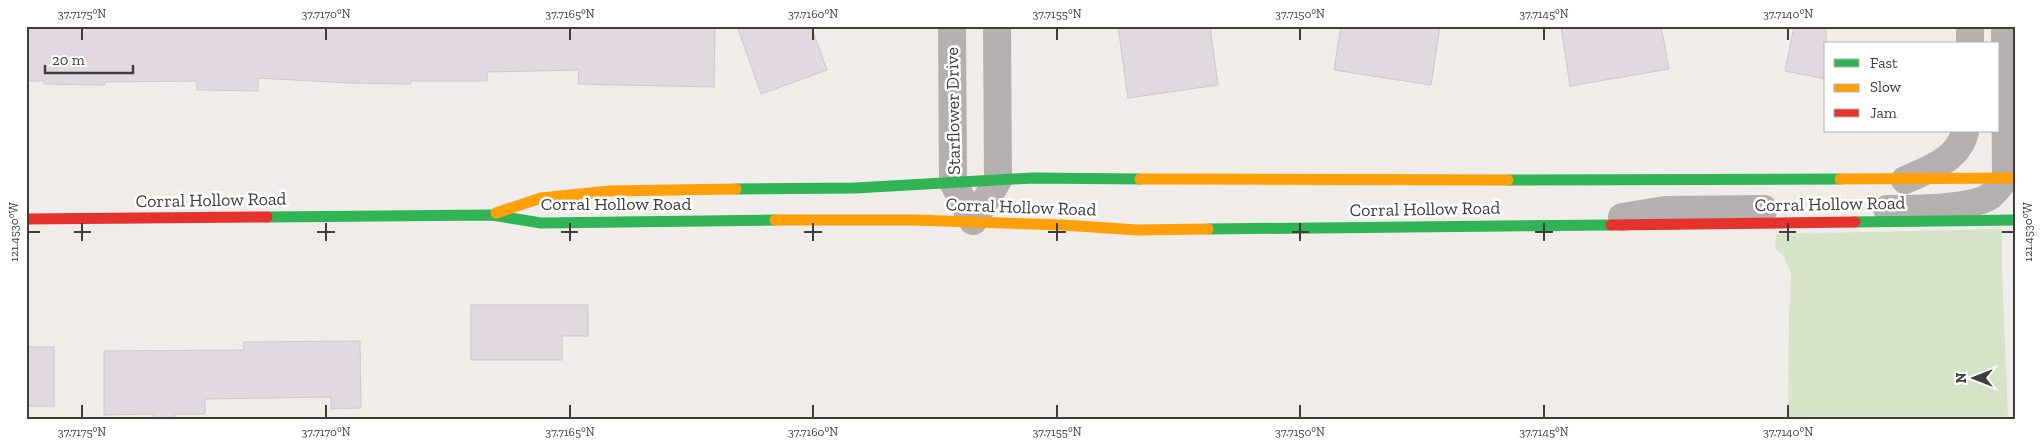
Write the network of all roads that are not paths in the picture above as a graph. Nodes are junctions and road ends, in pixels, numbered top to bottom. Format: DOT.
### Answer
graph roads {
  1 [pos="952,26"];
  2 [pos="997,26"];
  3 [pos="1970,26"];
  4 [pos="2005,26"];
  5 [pos="1970,42"];
  6 [pos="1965,132"];
  7 [pos="2011,178"];
  8 [pos="998,180"];
  9 [pos="1904,180"];
  10 [pos="953,182"];
  11 [pos="492,215"];
  12 [pos="26,219"];
  13 [pos="2016,220"];
  14 [pos="974,221"];
  15 [pos="1587,225"];
  1 -- 10 [label="street, Starflower Drive"];
  2 -- 8 [label="street"];
  3 -- 5 [label="street"];
  4 -- 7 [label="street"];
  6 -- 9 [label="street"];
  7 -- 9 [label="main road"];
  7 -- 15 [label="street"];
  8 -- 9 [label="main road"];
  8 -- 10 [label="main road"];
  8 -- 14 [label="street"];
  10 -- 11 [label="main road"];
  10 -- 14 [label="street, Starflower Drive"];
  11 -- 12 [label="main road, Corral Hollow Road"];
  11 -- 14 [label="main road, Corral Hollow Road"];
  13 -- 15 [label="main road, Corral Hollow Road"];
  14 -- 15 [label="main road, Corral Hollow Road"];
}
